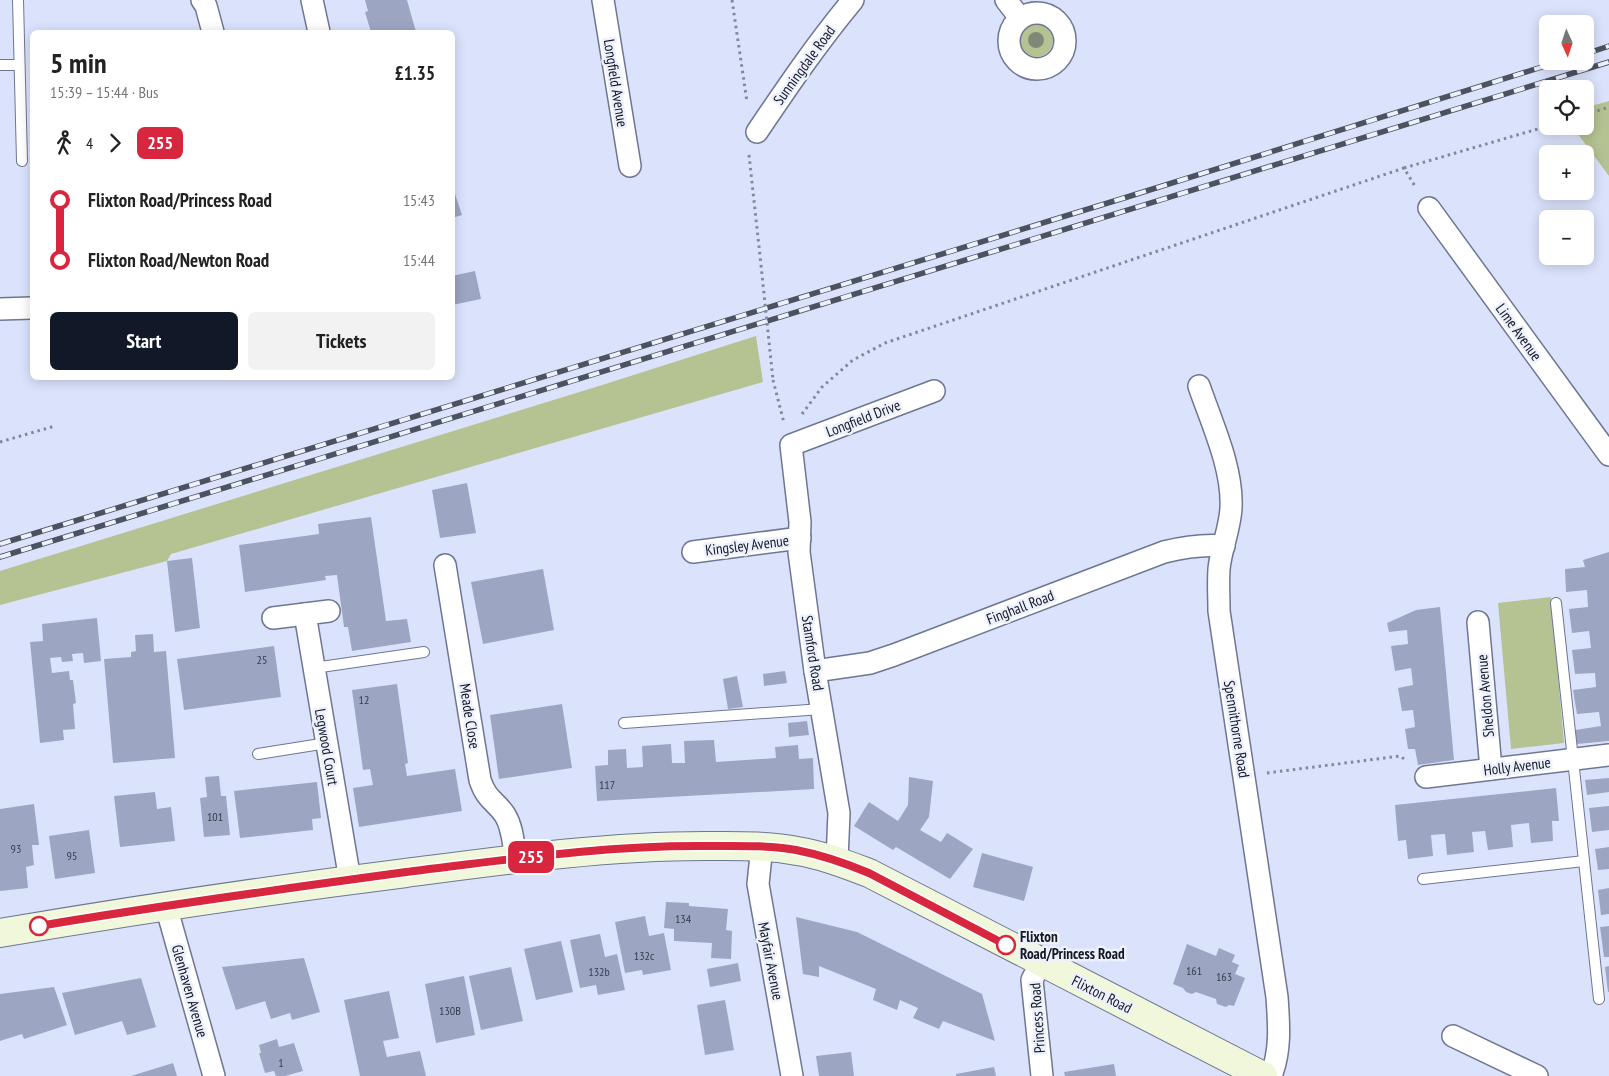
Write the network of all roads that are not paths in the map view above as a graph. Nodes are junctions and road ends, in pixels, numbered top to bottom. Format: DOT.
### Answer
graph roads {
  1 [pos="18,0"];
  2 [pos="202,0"];
  3 [pos="312,0"];
  4 [pos="603,0"];
  5 [pos="853,0"];
  6 [pos="1006,0"];
  7 [pos="1020,18"];
  8 [pos="212,30"];
  9 [pos="319,30"];
  10 [pos="0,65"];
  11 [pos="19,65"];
  12 [pos="757,132"];
  13 [pos="22,161"];
  14 [pos="630,166"];
  15 [pos="1429,208"];
  16 [pos="30,308"];
  17 [pos="0,309"];
  18 [pos="1199,386"];
  19 [pos="934,390"];
  20 [pos="791,445"];
  21 [pos="1609,455"];
  22 [pos="800,538"];
  23 [pos="1224,546"];
  24 [pos="694,552"];
  25 [pos="445,565"];
  26 [pos="1556,604"];
  27 [pos="329,611"];
  28 [pos="305,614"];
  29 [pos="273,618"];
  30 [pos="1478,622"];
  31 [pos="424,652"];
  32 [pos="314,668"];
  33 [pos="815,671"];
  34 [pos="822,709"];
  35 [pos="624,723"];
  36 [pos="327,743"];
  37 [pos="258,754"];
  38 [pos="1609,755"];
  39 [pos="1573,759"];
  40 [pos="1491,769"];
  41 [pos="1426,777"];
  42 [pos="762,846"];
  43 [pos="516,858"];
  44 [pos="837,860"];
  45 [pos="1584,861"];
  46 [pos="1423,879"];
  47 [pos="350,880"];
  48 [pos="166,906"];
  49 [pos="0,933"];
  50 [pos="1041,962"];
  51 [pos="1599,999"];
  52 [pos="1453,1036"];
  53 [pos="1525,1073"];
  54 [pos="214,1076"];
  55 [pos="792,1076"];
  56 [pos="1042,1076"];
  57 [pos="1263,1076"];
  58 [pos="1271,1076"];
  1 -- 11 [label="lane"];
  2 -- 8 [label="street"];
  3 -- 9 [label="street"];
  4 -- 14 [label="street, Longfield Avenue"];
  5 -- 12 [label="street, Sunningdale Road"];
  6 -- 7 [label="street"];
  10 -- 11 [label="lane"];
  11 -- 13 [label="lane"];
  15 -- 21 [label="street, Lime Avenue"];
  16 -- 17 [label="street"];
  18 -- 23 [label="street, Spennithorne Road"];
  19 -- 20 [label="street, Longfield Drive"];
  20 -- 22 [label="street, Stamford Road"];
  22 -- 24 [label="street, Kingsley Avenue"];
  22 -- 33 [label="street, Stamford Road"];
  23 -- 33 [label="street, Finghall Road"];
  23 -- 58 [label="street, Spennithorne Road"];
  25 -- 43 [label="street, Meade Close"];
  26 -- 39 [label="lane"];
  27 -- 28 [label="street"];
  28 -- 29 [label="street"];
  28 -- 32 [label="street, Legwood Court"];
  30 -- 40 [label="street, Sheldon Avenue"];
  31 -- 32 [label="lane"];
  32 -- 36 [label="street, Legwood Court"];
  33 -- 34 [label="street, Stamford Road"];
  34 -- 35 [label="lane"];
  34 -- 44 [label="street, Stamford Road"];
  36 -- 37 [label="lane"];
  36 -- 47 [label="street, Legwood Court"];
  38 -- 39 [label="street, Holly Avenue"];
  39 -- 40 [label="street, Holly Avenue"];
  39 -- 45 [label="lane"];
  40 -- 41 [label="street, Holly Avenue"];
  42 -- 43 [label="street, Flixton Road"];
  42 -- 44 [label="street, Flixton Road"];
  42 -- 55 [label="street, Mayfair Avenue"];
  43 -- 47 [label="street, Flixton Road"];
  44 -- 50 [label="street, Flixton Road"];
  45 -- 46 [label="lane"];
  45 -- 51 [label="lane"];
  47 -- 48 [label="street, Flixton Road"];
  48 -- 49 [label="street, Flixton Road"];
  48 -- 54 [label="street, Glenhaven Avenue"];
  50 -- 56 [label="street, Princess Road"];
  50 -- 57 [label="street, Flixton Road"];
  52 -- 53 [label="street"];
}
